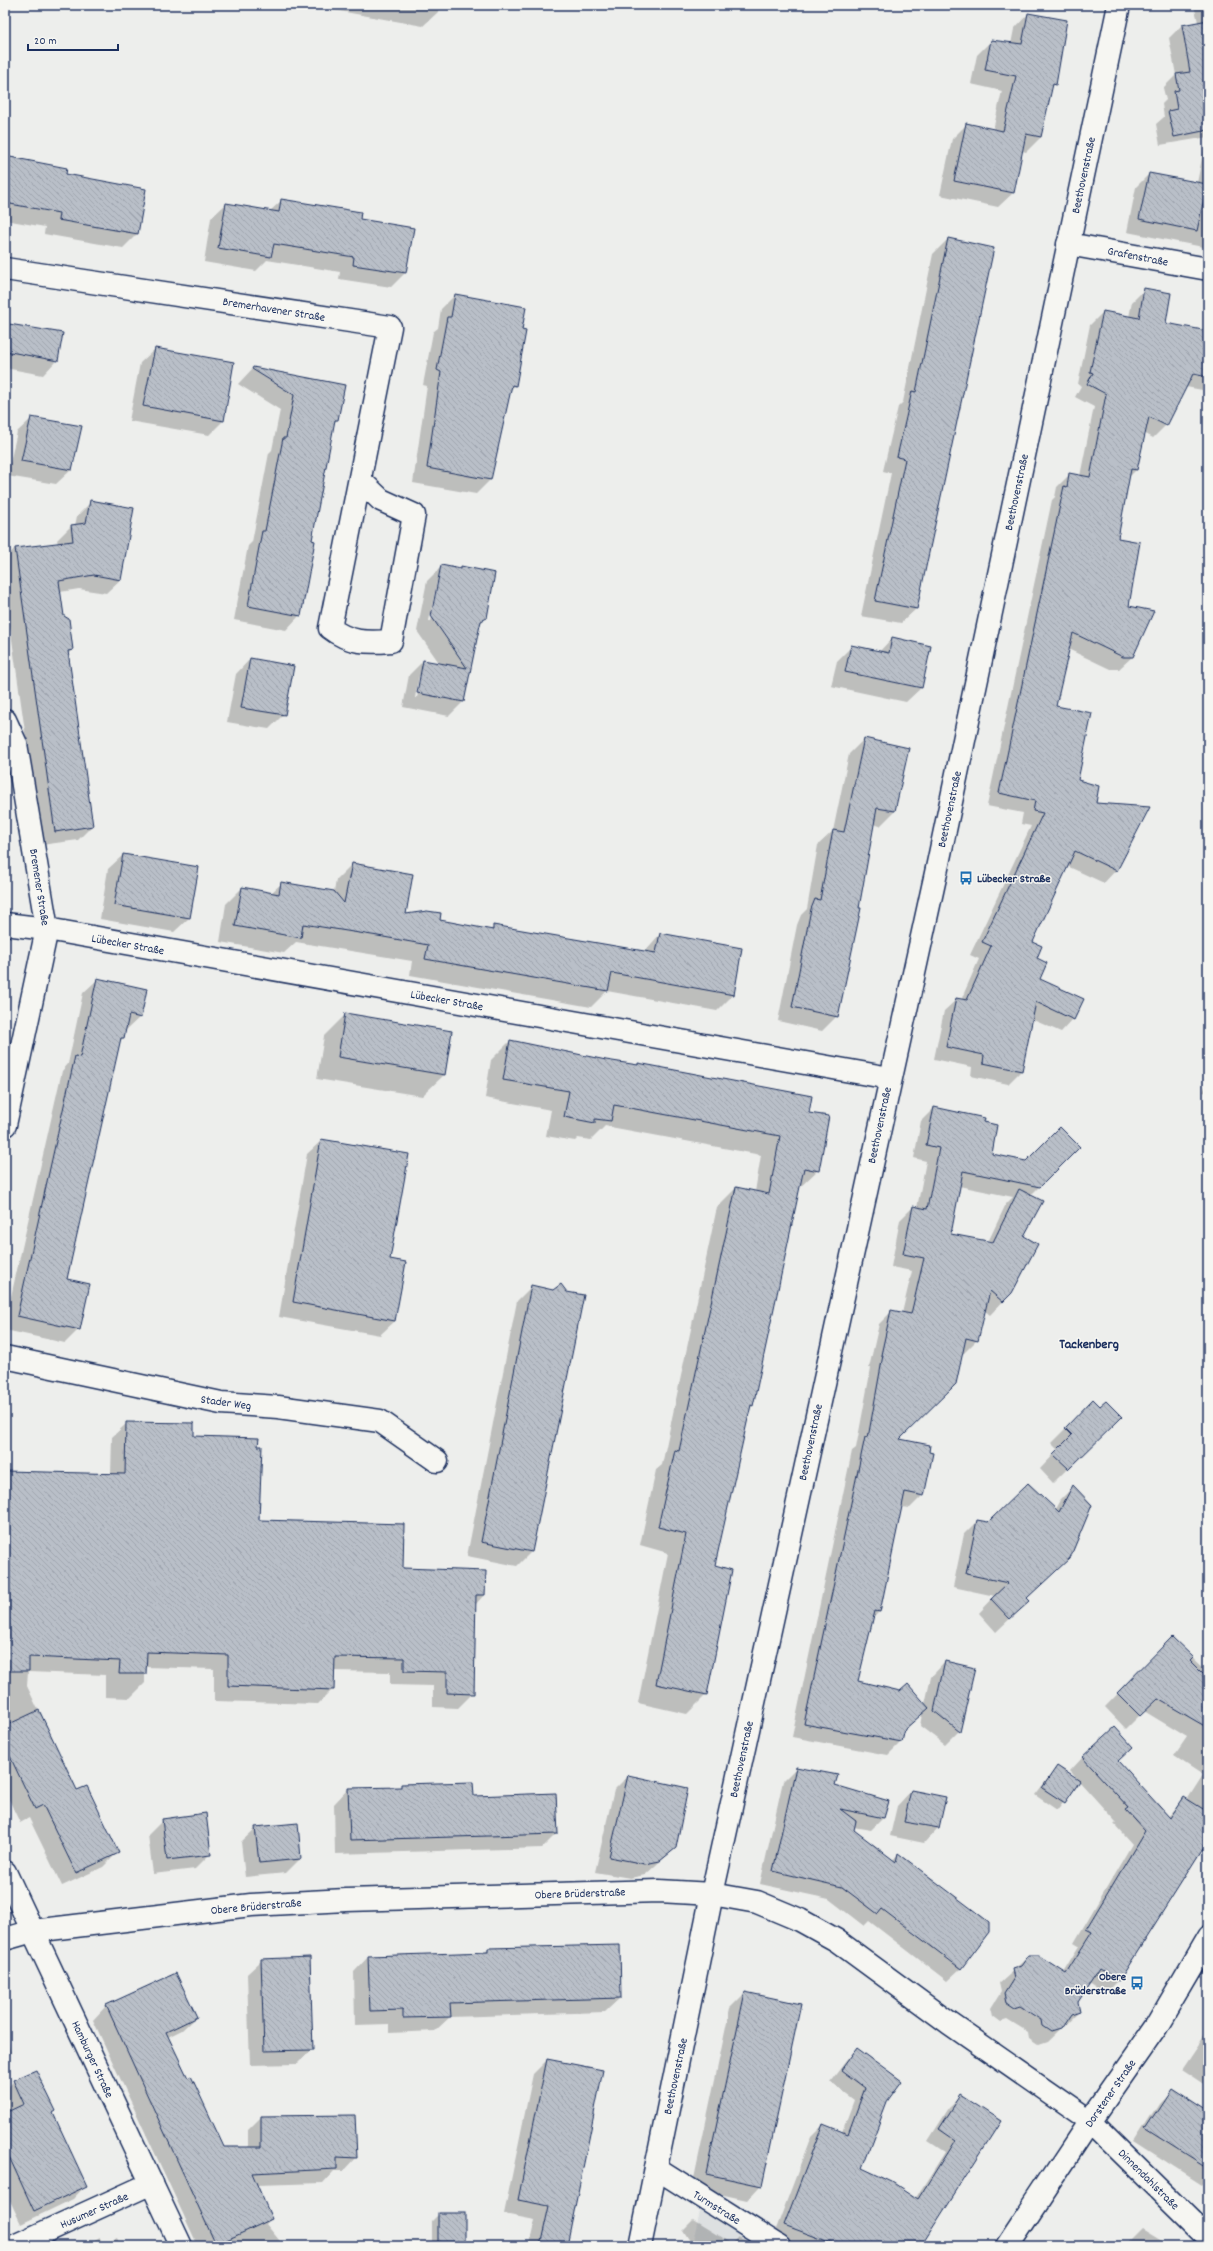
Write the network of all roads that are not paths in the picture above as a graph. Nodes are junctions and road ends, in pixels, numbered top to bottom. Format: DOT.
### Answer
graph roads {
  1 [pos="1119,5"];
  2 [pos="1068,244"];
  3 [pos="5,269"];
  4 [pos="1208,269"];
  5 [pos="360,480"];
  6 [pos="5,720"];
  7 [pos="5,924"];
  8 [pos="47,929"];
  9 [pos="890,1078"];
  10 [pos="5,1125"];
  11 [pos="5,1357"];
  12 [pos="437,1461"];
  13 [pos="5,1872"];
  14 [pos="712,1894"];
  15 [pos="33,1931"];
  16 [pos="1208,1938"];
  17 [pos="5,1939"];
  18 [pos="1090,2121"];
  19 [pos="656,2168"];
  20 [pos="152,2183"];
  21 [pos="1208,2237"];
  22 [pos="14,2246"];
  23 [pos="181,2246"];
  24 [pos="640,2246"];
  25 [pos="779,2246"];
  26 [pos="1007,2246"];
  1 -- 2 [label="street, Beethovenstraße"];
  2 -- 4 [label="street, Grafenstraße"];
  2 -- 9 [label="street, Beethovenstraße"];
  3 -- 5 [label="street, Bremerhavener Straße"];
  5 -- 5 [label="street, Bremerhavener Straße"];
  6 -- 8 [label="street, Bremener Straße"];
  7 -- 8 [label="street, Lübecker Straße"];
  8 -- 9 [label="street, Lübecker Straße"];
  8 -- 10 [label="street, Bremener Straße"];
  9 -- 14 [label="street, Beethovenstraße"];
  11 -- 12 [label="street, Stader Weg"];
  13 -- 15 [label="street, Hamburger Straße"];
  14 -- 15 [label="street, Obere Brüderstraße"];
  14 -- 18 [label="street, Obere Brüderstraße"];
  14 -- 19 [label="street, Beethovenstraße"];
  15 -- 17 [label="street, Obere Brüderstraße"];
  15 -- 20 [label="street, Hamburger Straße"];
  16 -- 18 [label="street, Dorstener Straße"];
  18 -- 21 [label="street, Dinnendahlstraße"];
  18 -- 26 [label="street, Dorstener Straße"];
  19 -- 24 [label="street, Beethovenstraße"];
  19 -- 25 [label="street, Turmstraße"];
  20 -- 22 [label="street, Husumer Straße"];
  20 -- 23 [label="street, Hamburger Straße"];
}
